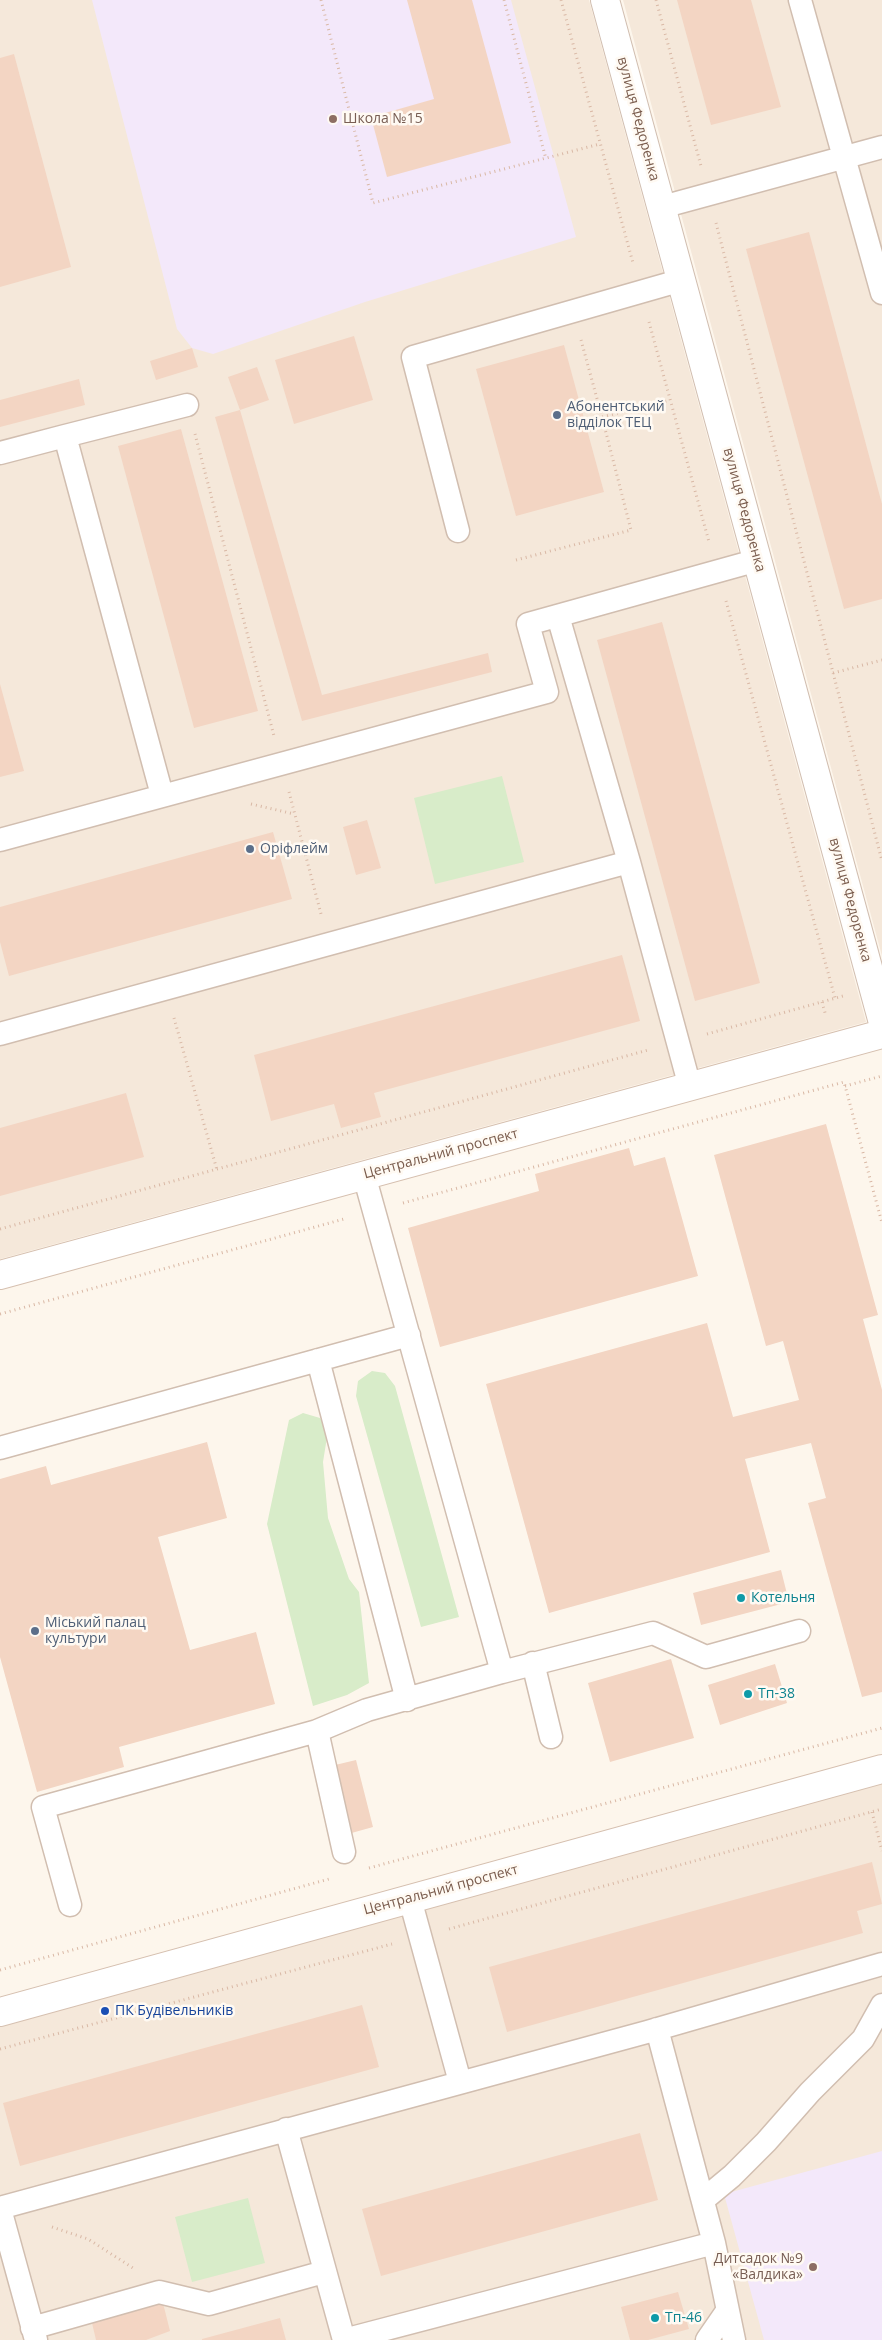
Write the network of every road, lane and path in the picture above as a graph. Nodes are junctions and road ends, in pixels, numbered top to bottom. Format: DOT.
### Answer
graph roads {
  1 [pos="321,0"];
  2 [pos="504,0"];
  3 [pos="560,0"];
  4 [pos="605,0"];
  5 [pos="656,0"];
  6 [pos="800,0"];
  7 [pos="600,144"];
  8 [pos="882,147"];
  9 [pos="844,157"];
  10 [pos="546,159"];
  11 [pos="708,194"];
  12 [pos="662,207"];
  13 [pos="682,280"];
  14 [pos="641,292"];
  15 [pos="882,293"];
  16 [pos="573,310"];
  17 [pos="670,400"];
  18 [pos="187,405"];
  19 [pos="602,416"];
  20 [pos="65,436"];
  21 [pos="0,453"];
  22 [pos="458,531"];
  23 [pos="516,560"];
  24 [pos="758,560"];
  25 [pos="717,571"];
  26 [pos="558,616"];
  27 [pos="882,660"];
  28 [pos="833,673"];
  29 [pos="281,763"];
  30 [pos="162,795"];
  31 [pos="267,809"];
  32 [pos="294,814"];
  33 [pos="0,840"];
  34 [pos="882,861"];
  35 [pos="629,862"];
  36 [pos="329,944"];
  37 [pos="165,989"];
  38 [pos="882,1019"];
  39 [pos="0,1034"];
  40 [pos="882,1034"];
  41 [pos="678,1042"];
  42 [pos="882,1076"];
  43 [pos="845,1086"];
  44 [pos="690,1087"];
  45 [pos="217,1170"];
  46 [pos="364,1176"];
  47 [pos="374,1211"];
  48 [pos="882,1223"];
  49 [pos="0,1229"];
  50 [pos="0,1275"];
  51 [pos="0,1314"];
  52 [pos="409,1336"];
  53 [pos="318,1360"];
  54 [pos="0,1448"];
  55 [pos="799,1631"];
  56 [pos="533,1663"];
  57 [pos="502,1672"];
  58 [pos="407,1700"];
  59 [pos="882,1728"];
  60 [pos="317,1731"];
  61 [pos="551,1737"];
  62 [pos="882,1769"];
  63 [pos="872,1812"];
  64 [pos="882,1851"];
  65 [pos="344,1852"];
  66 [pos="364,1870"];
  67 [pos="335,1878"];
  68 [pos="410,1898"];
  69 [pos="70,1905"];
  70 [pos="882,1964"];
  71 [pos="0,1970"];
  72 [pos="882,2005"];
  73 [pos="0,2012"];
  74 [pos="656,2029"];
  75 [pos="460,2082"];
  76 [pos="286,2130"];
  77 [pos="703,2200"];
  78 [pos="0,2208"];
  79 [pos="50,2226"];
  80 [pos="714,2243"];
  81 [pos="324,2272"];
  82 [pos="159,2292"];
  83 [pos="727,2311"];
  84 [pos="34,2334"];
  85 [pos="344,2340"];
  86 [pos="707,2340"];
  87 [pos="734,2340"];
  1 -- 10 [label="path"];
  2 -- 10 [label="path"];
  3 -- 7 [label="path"];
  4 -- 12 [label="street, вулиця Федоренка"];
  5 -- 11 [label="path"];
  6 -- 9 [label="lane"];
  7 -- 10 [label="path"];
  7 -- 14 [label="path"];
  8 -- 9 [label="lane"];
  9 -- 11 [label="lane"];
  9 -- 15 [label="lane"];
  11 -- 12 [label="lane"];
  11 -- 28 [label="path"];
  12 -- 13 [label="street, вулиця Федоренка"];
  13 -- 14 [label="lane"];
  13 -- 24 [label="street, вулиця Федоренка"];
  14 -- 16 [label="lane"];
  14 -- 17 [label="path"];
  16 -- 19 [label="path"];
  16 -- 22 [label="lane"];
  17 -- 19 [label="path"];
  17 -- 25 [label="path"];
  18 -- 20 [label="lane"];
  18 -- 29 [label="path"];
  19 -- 23 [label="path"];
  20 -- 21 [label="lane"];
  20 -- 30 [label="lane"];
  24 -- 25 [label="lane"];
  24 -- 38 [label="street, вулиця Федоренка"];
  25 -- 26 [label="lane"];
  25 -- 41 [label="path"];
  26 -- 29 [label="lane"];
  26 -- 35 [label="lane"];
  27 -- 28 [label="path"];
  28 -- 34 [label="path"];
  29 -- 30 [label="lane"];
  29 -- 32 [label="path"];
  30 -- 33 [label="lane"];
  31 -- 32 [label="path"];
  32 -- 36 [label="path"];
  35 -- 36 [label="lane"];
  35 -- 41 [label="lane"];
  36 -- 37 [label="lane"];
  37 -- 39 [label="lane"];
  37 -- 45 [label="path"];
  40 -- 44 [label="street, Центральний проспект"];
  41 -- 44 [label="lane"];
  41 -- 45 [label="path"];
  42 -- 43 [label="path"];
  43 -- 47 [label="path"];
  43 -- 48 [label="path"];
  44 -- 46 [label="street, Центральний проспект"];
  45 -- 49 [label="path"];
  46 -- 47 [label="lane"];
  46 -- 50 [label="street, Центральний проспект"];
  47 -- 51 [label="path"];
  47 -- 52 [label="lane"];
  52 -- 53 [label="lane"];
  52 -- 57 [label="lane"];
  53 -- 54 [label="lane"];
  53 -- 58 [label="lane"];
  55 -- 56 [label="lane"];
  56 -- 57 [label="lane"];
  56 -- 61 [label="lane"];
  57 -- 58 [label="lane"];
  58 -- 60 [label="lane"];
  59 -- 66 [label="path"];
  60 -- 65 [label="lane"];
  60 -- 69 [label="lane"];
  62 -- 68 [label="street, Центральний проспект"];
  63 -- 64 [label="path"];
  67 -- 71 [label="path"];
  68 -- 73 [label="street, Центральний проспект"];
  68 -- 75 [label="lane"];
  70 -- 74 [label="lane"];
  72 -- 77 [label="lane"];
  74 -- 75 [label="lane"];
  74 -- 77 [label="lane"];
  75 -- 76 [label="lane"];
  76 -- 78 [label="lane"];
  76 -- 81 [label="lane"];
  77 -- 80 [label="lane"];
  78 -- 84 [label="lane"];
  79 -- 82 [label="path"];
  80 -- 83 [label="lane"];
  80 -- 85 [label="lane"];
  81 -- 82 [label="lane"];
  81 -- 85 [label="lane"];
  82 -- 84 [label="lane"];
  83 -- 86 [label="lane"];
  83 -- 87 [label="lane"];
}
